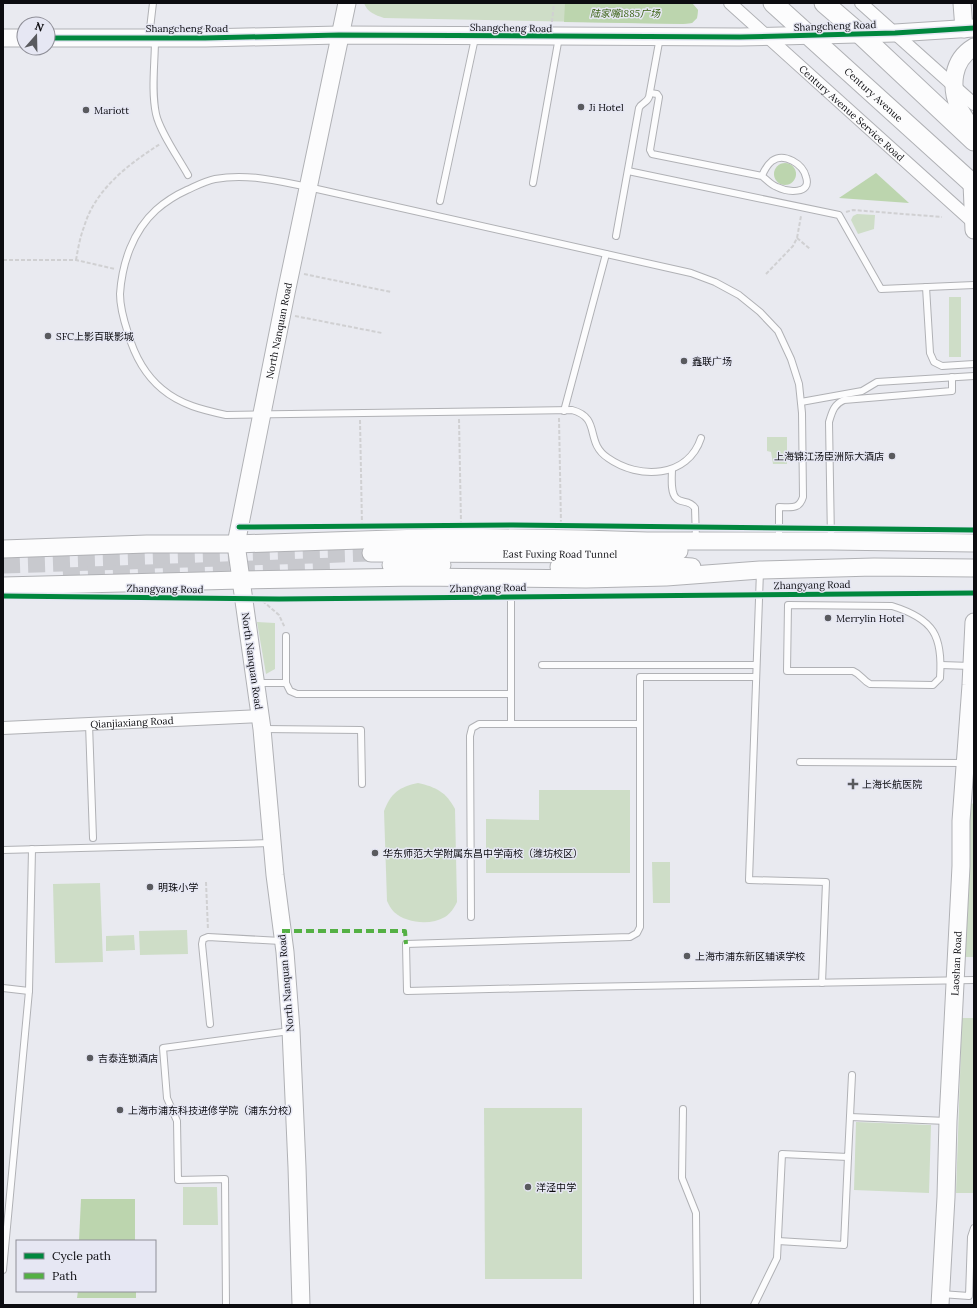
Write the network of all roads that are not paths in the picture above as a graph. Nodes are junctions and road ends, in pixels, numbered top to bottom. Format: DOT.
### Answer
graph roads {
  1 [pos="153,3"];
  2 [pos="347,3"];
  3 [pos="730,3"];
  4 [pos="773,3"];
  5 [pos="824,3"];
  6 [pos="861,3"];
  7 [pos="962,3"];
  8 [pos="969,29"];
  9 [pos="895,33"];
  10 [pos="860,34"];
  11 [pos="339,35"];
  12 [pos="475,36"];
  13 [pos="810,36"];
  14 [pos="152,37"];
  15 [pos="555,37"];
  16 [pos="660,37"];
  17 [pos="768,37"];
  18 [pos="3,38"];
  19 [pos="16,38"];
  20 [pos="56,38"];
  21 [pos="974,47"];
  22 [pos="954,86"];
  23 [pos="650,93"];
  24 [pos="974,104"];
  25 [pos="974,132"];
  26 [pos="974,141"];
  27 [pos="628,170"];
  28 [pos="188,175"];
  29 [pos="762,176"];
  30 [pos="533,183"];
  31 [pos="973,184"];
  32 [pos="308,187"];
  33 [pos="440,201"];
  34 [pos="974,225"];
  35 [pos="616,236"];
  36 [pos="606,254"];
  37 [pos="974,285"];
  38 [pos="926,287"];
  39 [pos="974,364"];
  40 [pos="974,376"];
  41 [pos="952,377"];
  42 [pos="801,402"];
  43 [pos="561,410"];
  44 [pos="261,414"];
  45 [pos="701,438"];
  46 [pos="672,469"];
  47 [pos="831,541"];
  48 [pos="696,542"];
  49 [pos="749,542"];
  50 [pos="779,542"];
  51 [pos="974,543"];
  52 [pos="236,544"];
  53 [pos="3,549"];
  54 [pos="974,568"];
  55 [pos="753,571"];
  56 [pos="240,580"];
  57 [pos="3,586"];
  58 [pos="511,597"];
  59 [pos="974,622"];
  60 [pos="286,636"];
  61 [pos="542,665"];
  62 [pos="756,665"];
  63 [pos="941,665"];
  64 [pos="972,666"];
  65 [pos="756,677"];
  66 [pos="255,683"];
  67 [pos="286,684"];
  68 [pos="972,685"];
  69 [pos="510,694"];
  70 [pos="261,723"];
  71 [pos="89,724"];
  72 [pos="510,724"];
  73 [pos="639,724"];
  74 [pos="3,728"];
  75 [pos="800,762"];
  76 [pos="966,763"];
  77 [pos="362,784"];
  78 [pos="93,838"];
  79 [pos="272,843"];
  80 [pos="32,849"];
  81 [pos="3,850"];
  82 [pos="471,917"];
  83 [pos="283,941"];
  84 [pos="974,980"];
  85 [pos="954,981"];
  86 [pos="822,983"];
  87 [pos="3,988"];
  88 [pos="29,991"];
  89 [pos="210,1024"];
  90 [pos="291,1030"];
  91 [pos="852,1075"];
  92 [pos="683,1110"];
  93 [pos="850,1116"];
  94 [pos="948,1121"];
  95 [pos="848,1157"];
  96 [pos="974,1228"];
  97 [pos="778,1241"];
  98 [pos="3,1270"];
  99 [pos="940,1300"];
  100 [pos="226,1305"];
  101 [pos="301,1305"];
  102 [pos="697,1305"];
  103 [pos="754,1305"];
  1 -- 14 [label="lane"];
  2 -- 11 [label="street, North Nanquan Road"];
  3 -- 17 [label="street, Century Avenue Service Road"];
  4 -- 13 [label="main road, Century Avenue"];
  5 -- 10 [label="main road"];
  6 -- 9 [label="street"];
  7 -- 8 [label="street"];
  8 -- 9 [label="street, Shangcheng Road"];
  9 -- 10 [label="street, Shangcheng Road"];
  9 -- 22 [label="street"];
  10 -- 13 [label="street, Shangcheng Road"];
  10 -- 26 [label="main road"];
  11 -- 12 [label="street, Shangcheng Road"];
  11 -- 14 [label="street, Shangcheng Road"];
  11 -- 32 [label="street, North Nanquan Road"];
  12 -- 15 [label="street, Shangcheng Road"];
  12 -- 33 [label="lane"];
  13 -- 17 [label="street, Shangcheng Road"];
  13 -- 31 [label="main road, Century Avenue"];
  14 -- 20 [label="street, Shangcheng Road"];
  14 -- 28 [label="lane"];
  15 -- 16 [label="street, Shangcheng Road"];
  15 -- 30 [label="lane"];
  16 -- 17 [label="street, Shangcheng Road"];
  16 -- 23 [label="lane"];
  17 -- 34 [label="street, Century Avenue Service Road"];
  18 -- 19 [label="street"];
  21 -- 22 [label="street"];
  22 -- 24 [label="street"];
  22 -- 25 [label="street"];
  23 -- 27 [label="lane"];
  23 -- 29 [label="lane"];
  27 -- 35 [label="lane"];
  27 -- 38 [label="lane"];
  29 -- 29 [label="lane"];
  31 -- 34 [label="street"];
  32 -- 36 [label="lane"];
  32 -- 44 [label="street, North Nanquan Road"];
  32 -- 44 [label="lane"];
  36 -- 42 [label="lane"];
  36 -- 43 [label="lane"];
  37 -- 38 [label="lane"];
  38 -- 39 [label="lane"];
  40 -- 41 [label="lane"];
  41 -- 42 [label="lane"];
  41 -- 47 [label="lane"];
  42 -- 50 [label="lane"];
  43 -- 44 [label="lane"];
  43 -- 46 [label="lane"];
  44 -- 52 [label="street, North Nanquan Road"];
  45 -- 46 [label="lane"];
  46 -- 48 [label="lane"];
  47 -- 50 [label="street"];
  47 -- 51 [label="street"];
  48 -- 49 [label="street"];
  48 -- 52 [label="street"];
  49 -- 50 [label="street"];
  49 -- 55 [label="street, East Fuxing Road Tunnel"];
  52 -- 53 [label="street"];
  52 -- 56 [label="street, North Nanquan Road"];
  54 -- 55 [label="street, Zhangyang Road"];
  55 -- 56 [label="street, Zhangyang Road"];
  55 -- 62 [label="lane"];
  56 -- 57 [label="street, Zhangyang Road"];
  56 -- 66 [label="street, North Nanquan Road"];
  58 -- 69 [label="lane"];
  59 -- 64 [label="street, Laoshan Road"];
  60 -- 67 [label="lane"];
  61 -- 62 [label="lane"];
  62 -- 65 [label="lane"];
  63 -- 63 [label="lane"];
  63 -- 64 [label="lane"];
  64 -- 68 [label="street, Laoshan Road"];
  65 -- 73 [label="lane"];
  65 -- 86 [label="lane"];
  66 -- 67 [label="lane"];
  66 -- 70 [label="street, North Nanquan Road"];
  67 -- 69 [label="lane"];
  68 -- 76 [label="street, Laoshan Road"];
  69 -- 72 [label="lane"];
  70 -- 71 [label="street, Qianjiaxiang Road"];
  70 -- 77 [label="lane"];
  70 -- 79 [label="street, North Nanquan Road"];
  71 -- 74 [label="street, Qianjiaxiang Road"];
  71 -- 78 [label="lane"];
  72 -- 73 [label="lane"];
  72 -- 82 [label="lane"];
  73 -- 86 [label="lane"];
  75 -- 76 [label="lane"];
  76 -- 85 [label="street, Laoshan Road"];
  79 -- 80 [label="lane"];
  79 -- 83 [label="street, North Nanquan Road"];
  80 -- 81 [label="lane"];
  80 -- 88 [label="lane"];
  83 -- 89 [label="lane"];
  83 -- 90 [label="street, North Nanquan Road"];
  84 -- 85 [label="lane"];
  85 -- 86 [label="lane"];
  85 -- 94 [label="street, Laoshan Road"];
  87 -- 88 [label="lane"];
  88 -- 98 [label="lane"];
  90 -- 100 [label="lane"];
  90 -- 101 [label="street, North Nanquan Road"];
  91 -- 93 [label="lane"];
  92 -- 102 [label="lane"];
  93 -- 94 [label="lane"];
  93 -- 95 [label="lane"];
  94 -- 99 [label="street, Laoshan Road"];
  95 -- 97 [label="lane"];
  95 -- 97 [label="lane"];
  96 -- 99 [label="lane"];
  97 -- 103 [label="lane"];
}
